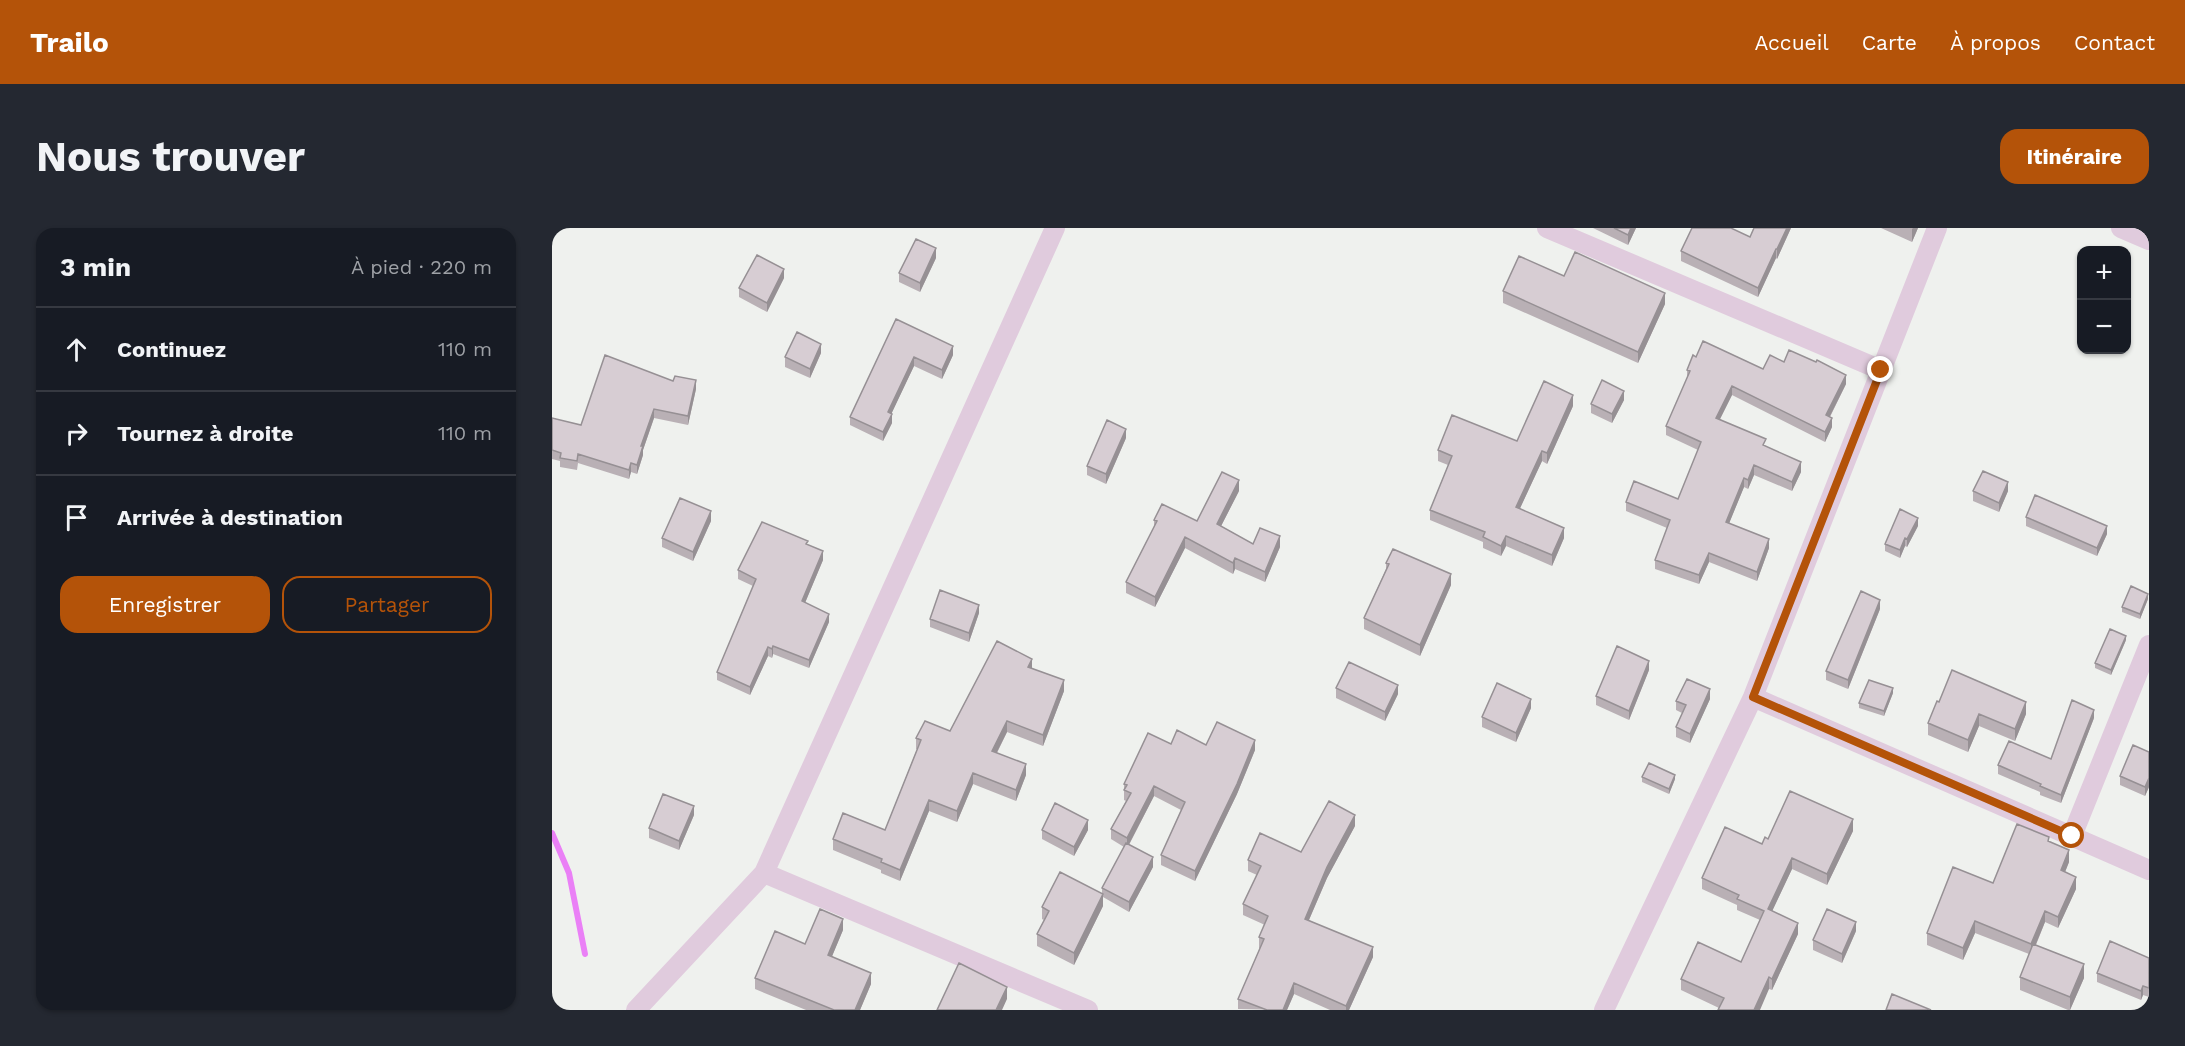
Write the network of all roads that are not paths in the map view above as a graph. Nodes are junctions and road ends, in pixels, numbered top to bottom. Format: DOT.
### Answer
graph roads {
  1 [pos="1055,228"];
  2 [pos="1547,228"];
  3 [pos="1937,228"];
  4 [pos="2121,228"];
  5 [pos="2149,240"];
  6 [pos="1881,370"];
  7 [pos="2149,645"];
  8 [pos="1753,697"];
  9 [pos="2072,836"];
  10 [pos="2149,870"];
  11 [pos="764,873"];
  12 [pos="636,1010"];
  13 [pos="1088,1010"];
  14 [pos="1604,1010"];
  1 -- 11 [label="street"];
  2 -- 6 [label="street"];
  3 -- 6 [label="street"];
  4 -- 5 [label="street"];
  6 -- 8 [label="street"];
  7 -- 9 [label="street"];
  8 -- 9 [label="street"];
  8 -- 14 [label="street"];
  9 -- 10 [label="street"];
  11 -- 12 [label="street"];
  11 -- 13 [label="street"];
}
